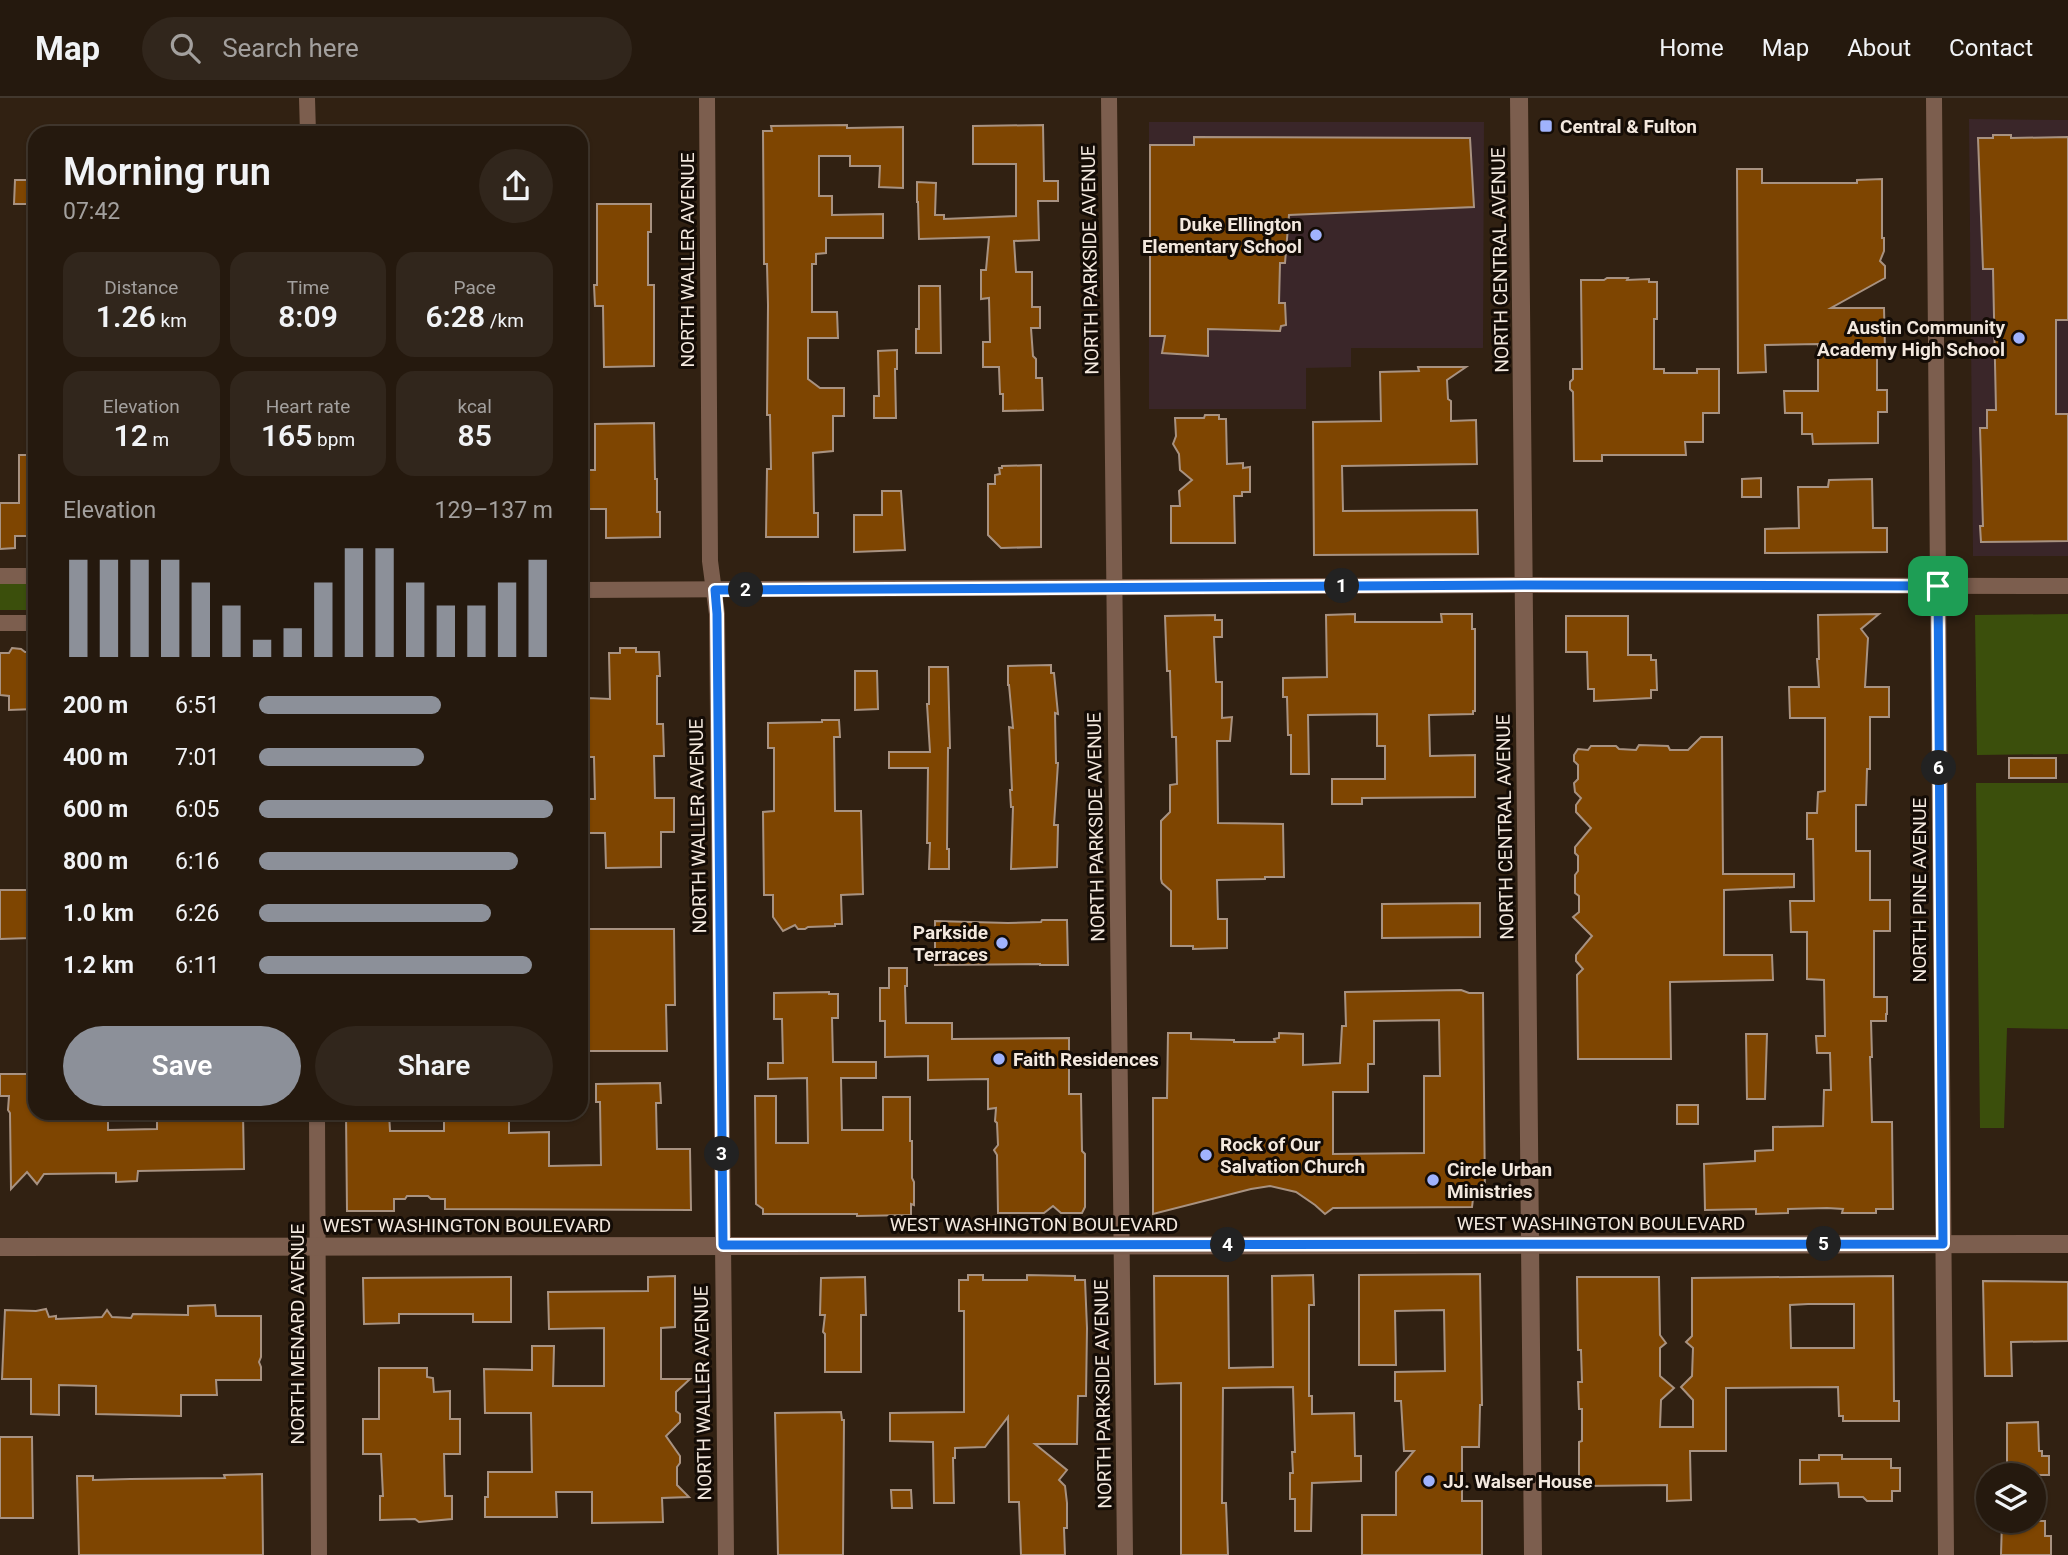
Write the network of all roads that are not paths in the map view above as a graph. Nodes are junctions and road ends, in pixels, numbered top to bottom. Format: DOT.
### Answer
graph roads {
  1 [pos="307,98"];
  2 [pos="707,98"];
  3 [pos="1109,98"];
  4 [pos="1519,98"];
  5 [pos="1934,98"];
  6 [pos="308,126"];
  7 [pos="0,576"];
  8 [pos="28,576"];
  9 [pos="1524,585"];
  10 [pos="1938,586"];
  11 [pos="2068,586"];
  12 [pos="1115,587"];
  13 [pos="588,590"];
  14 [pos="715,590"];
  15 [pos="0,623"];
  16 [pos="28,623"];
  17 [pos="317,1120"];
  18 [pos="1531,1244"];
  19 [pos="1943,1244"];
  20 [pos="2068,1244"];
  21 [pos="723,1245"];
  22 [pos="1122,1245"];
  23 [pos="318,1246"];
  24 [pos="0,1247"];
  25 [pos="319,1555"];
  26 [pos="726,1555"];
  27 [pos="1125,1555"];
  28 [pos="1533,1555"];
  29 [pos="1946,1555"];
  1 -- 6 [label="street"];
  2 -- 14 [label="street, NORTH WALLER AVENUE"];
  3 -- 12 [label="street, NORTH PARKSIDE AVENUE"];
  4 -- 9 [label="street, NORTH CENTRAL AVENUE"];
  5 -- 10 [label="street, NORTH PINE AVENUE"];
  7 -- 8 [label="street"];
  9 -- 10 [label="street"];
  9 -- 12 [label="street"];
  9 -- 18 [label="street, NORTH CENTRAL AVENUE"];
  10 -- 11 [label="street"];
  10 -- 19 [label="street, NORTH PINE AVENUE"];
  12 -- 14 [label="street"];
  12 -- 22 [label="street, NORTH PARKSIDE AVENUE"];
  13 -- 14 [label="street"];
  14 -- 21 [label="street, NORTH WALLER AVENUE"];
  15 -- 16 [label="street"];
  17 -- 23 [label="street, NORTH MENARD AVENUE"];
  18 -- 19 [label="street, WEST WASHINGTON BOULEVARD"];
  18 -- 22 [label="street, WEST WASHINGTON BOULEVARD"];
  18 -- 28 [label="street, NORTH CENTRAL AVENUE"];
  19 -- 20 [label="street, WEST WASHINGTON BOULEVARD"];
  19 -- 29 [label="street, NORTH PINE AVENUE"];
  21 -- 22 [label="street, WEST WASHINGTON BOULEVARD"];
  21 -- 23 [label="street, WEST WASHINGTON BOULEVARD"];
  21 -- 26 [label="street, NORTH WALLER AVENUE"];
  22 -- 27 [label="street, NORTH PARKSIDE AVENUE"];
  23 -- 24 [label="street, WEST WASHINGTON BOULEVARD"];
  23 -- 25 [label="street, NORTH MENARD AVENUE"];
}
